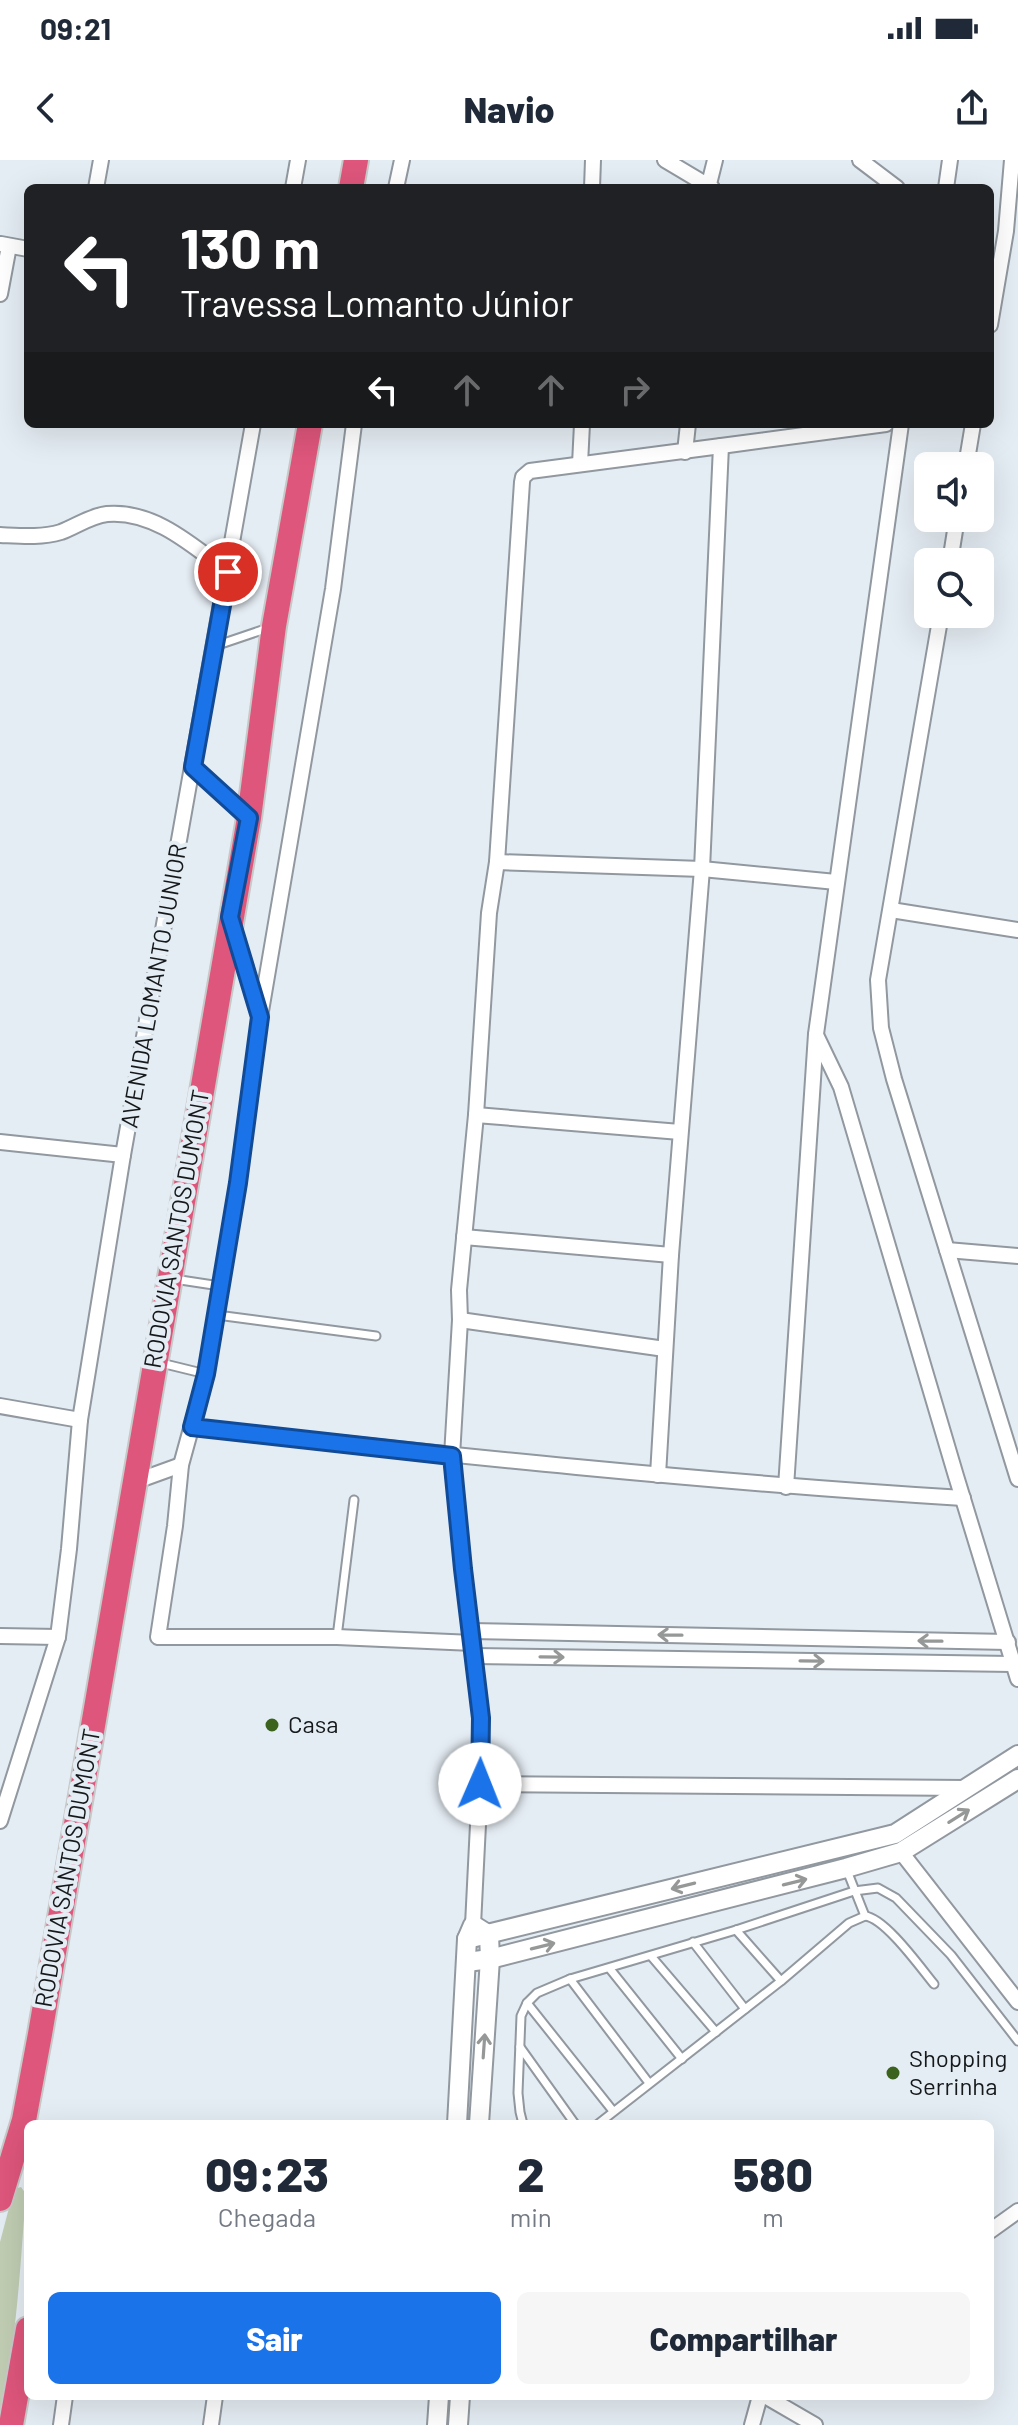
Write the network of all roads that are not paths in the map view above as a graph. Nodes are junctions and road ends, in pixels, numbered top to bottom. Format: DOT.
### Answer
graph roads {
  1 [pos="101,160"];
  2 [pos="298,160"];
  3 [pos="356,160"];
  4 [pos="402,160"];
  5 [pos="593,160"];
  6 [pos="665,160"];
  7 [pos="715,160"];
  8 [pos="860,160"];
  9 [pos="950,160"];
  10 [pos="1012,160"];
  11 [pos="97,184"];
  12 [pos="294,184"];
  13 [pos="352,184"];
  14 [pos="397,184"];
  15 [pos="592,184"];
  16 [pos="704,184"];
  17 [pos="710,184"];
  18 [pos="892,184"];
  19 [pos="947,184"];
  20 [pos="1012,236"];
  21 [pos="4,245"];
  22 [pos="24,248"];
  23 [pos="0,294"];
  24 [pos="994,309"];
  25 [pos="252,428"];
  26 [pos="309,428"];
  27 [pos="353,428"];
  28 [pos="582,428"];
  29 [pos="688,428"];
  30 [pos="856,428"];
  31 [pos="900,428"];
  32 [pos="972,428"];
  33 [pos="721,446"];
  34 [pos="685,452"];
  35 [pos="968,452"];
  36 [pos="580,464"];
  37 [pos="0,535"];
  38 [pos="228,572"];
  39 [pos="274,626"];
  40 [pos="939,628"];
  41 [pos="215,646"];
  42 [pos="193,767"];
  43 [pos="249,818"];
  44 [pos="497,862"];
  45 [pos="702,869"];
  46 [pos="836,882"];
  47 [pos="891,910"];
  48 [pos="230,917"];
  49 [pos="1018,930"];
  50 [pos="260,1017"];
  51 [pos="816,1034"];
  52 [pos="476,1115"];
  53 [pos="680,1132"];
  54 [pos="0,1142"];
  55 [pos="123,1155"];
  56 [pos="464,1237"];
  57 [pos="947,1250"];
  58 [pos="671,1255"];
  59 [pos="1018,1256"];
  60 [pos="169,1278"];
  61 [pos="220,1286"];
  62 [pos="215,1315"];
  63 [pos="460,1320"];
  64 [pos="376,1336"];
  65 [pos="665,1349"];
  66 [pos="155,1361"];
  67 [pos="206,1374"];
  68 [pos="0,1406"];
  69 [pos="80,1420"];
  70 [pos="192,1427"];
  71 [pos="452,1456"];
  72 [pos="181,1465"];
  73 [pos="658,1475"];
  74 [pos="1018,1479"];
  75 [pos="134,1482"];
  76 [pos="786,1487"];
  77 [pos="963,1498"];
  78 [pos="354,1500"];
  79 [pos="0,1636"];
  80 [pos="58,1637"];
  81 [pos="337,1637"];
  82 [pos="1008,1642"];
  83 [pos="473,1643"];
  84 [pos="1012,1664"];
  85 [pos="1018,1679"];
  86 [pos="1018,1755"];
  87 [pos="1018,1779"];
  88 [pos="480,1784"];
  89 [pos="967,1788"];
  90 [pos="1,1812"];
  91 [pos="895,1834"];
  92 [pos="840,1847"];
  93 [pos="901,1852"];
  94 [pos="846,1868"];
  95 [pos="854,1891"];
  96 [pos="865,1916"];
  97 [pos="736,1930"];
  98 [pos="476,1933"];
  99 [pos="693,1942"];
  100 [pos="651,1956"];
  101 [pos="490,1959"];
  102 [pos="467,1962"];
  103 [pos="610,1969"];
  104 [pos="570,1979"];
  105 [pos="781,1981"];
  106 [pos="934,1984"];
  107 [pos="1018,2002"];
  108 [pos="527,2003"];
  109 [pos="745,2009"];
  110 [pos="716,2032"];
  111 [pos="40,2034"];
  112 [pos="1018,2041"];
  113 [pos="520,2047"];
  114 [pos="682,2059"];
  115 [pos="649,2083"];
  116 [pos="613,2111"];
  117 [pos="40,2120"];
  118 [pos="457,2120"];
  119 [pos="479,2120"];
  120 [pos="522,2120"];
  121 [pos="572,2120"];
  122 [pos="603,2120"];
  123 [pos="24,2177"];
  124 [pos="1,2194"];
  125 [pos="1018,2211"];
  126 [pos="994,2228"];
  127 [pos="24,2352"];
  128 [pos="64,2400"];
  129 [pos="214,2400"];
  130 [pos="439,2400"];
  131 [pos="460,2400"];
  132 [pos="761,2400"];
  133 [pos="770,2400"];
  134 [pos="11,2425"];
  135 [pos="61,2425"];
  136 [pos="211,2425"];
  137 [pos="437,2425"];
  138 [pos="458,2425"];
  139 [pos="752,2425"];
  140 [pos="815,2425"];
  1 -- 11 [label="street"];
  2 -- 12 [label="street"];
  3 -- 13 [label="highway"];
  4 -- 14 [label="street"];
  5 -- 15 [label="street"];
  6 -- 16 [label="street"];
  7 -- 17 [label="street"];
  8 -- 18 [label="street"];
  9 -- 19 [label="street"];
  10 -- 20 [label="street"];
  20 -- 24 [label="street"];
  21 -- 22 [label="street"];
  21 -- 23 [label="street"];
  25 -- 38 [label="street, AVENIDA LOMANTO JUNIOR"];
  26 -- 39 [label="highway, RODOVIA SANTOS DUMONT"];
  27 -- 50 [label="street"];
  28 -- 36 [label="street"];
  29 -- 34 [label="street"];
  30 -- 33 [label="street"];
  31 -- 46 [label="street"];
  32 -- 35 [label="street"];
  33 -- 34 [label="street"];
  33 -- 45 [label="street"];
  34 -- 36 [label="street"];
  36 -- 44 [label="street"];
  37 -- 38 [label="street"];
  38 -- 41 [label="street, AVENIDA LOMANTO JUNIOR"];
  39 -- 41 [label="lane"];
  39 -- 43 [label="highway, RODOVIA SANTOS DUMONT"];
  40 -- 47 [label="street"];
  41 -- 42 [label="street, AVENIDA LOMANTO JUNIOR"];
  42 -- 43 [label="lane"];
  42 -- 55 [label="street, AVENIDA LOMANTO JUNIOR"];
  43 -- 48 [label="highway, RODOVIA SANTOS DUMONT"];
  44 -- 45 [label="street"];
  44 -- 52 [label="street"];
  45 -- 46 [label="street"];
  45 -- 53 [label="street"];
  46 -- 51 [label="street"];
  47 -- 49 [label="street"];
  47 -- 57 [label="street"];
  48 -- 50 [label="lane"];
  48 -- 60 [label="highway, RODOVIA SANTOS DUMONT"];
  50 -- 61 [label="street"];
  51 -- 76 [label="street"];
  51 -- 77 [label="street"];
  52 -- 53 [label="street"];
  52 -- 56 [label="street"];
  53 -- 58 [label="street"];
  54 -- 55 [label="street"];
  55 -- 69 [label="street, AVENIDA LOMANTO JUNIOR"];
  56 -- 58 [label="street"];
  56 -- 63 [label="street"];
  57 -- 59 [label="street"];
  57 -- 74 [label="street"];
  58 -- 65 [label="street"];
  60 -- 61 [label="lane"];
  60 -- 66 [label="highway, RODOVIA SANTOS DUMONT"];
  61 -- 62 [label="street"];
  62 -- 64 [label="lane"];
  62 -- 67 [label="street"];
  63 -- 65 [label="street"];
  63 -- 71 [label="street"];
  65 -- 73 [label="street"];
  66 -- 67 [label="lane"];
  66 -- 75 [label="highway, RODOVIA SANTOS DUMONT"];
  67 -- 70 [label="street"];
  68 -- 69 [label="street"];
  69 -- 80 [label="street, AVENIDA LOMANTO JUNIOR"];
  70 -- 71 [label="street"];
  70 -- 72 [label="street"];
  71 -- 73 [label="street"];
  71 -- 83 [label="street"];
  72 -- 75 [label="street"];
  72 -- 81 [label="street"];
  73 -- 76 [label="street"];
  75 -- 111 [label="highway, RODOVIA SANTOS DUMONT"];
  76 -- 77 [label="street"];
  77 -- 82 [label="street"];
  78 -- 81 [label="lane"];
  79 -- 80 [label="street"];
  80 -- 90 [label="street, AVENIDA LOMANTO JUNIOR"];
  81 -- 83 [label="street"];
  82 -- 83 [label="street, one-way"];
  82 -- 84 [label="street"];
  83 -- 84 [label="street, one-way"];
  83 -- 88 [label="street"];
  84 -- 85 [label="street"];
  86 -- 89 [label="street"];
  93 -- 87 [label="street, one-way"];
  88 -- 89 [label="street"];
  88 -- 98 [label="street"];
  89 -- 91 [label="street"];
  91 -- 92 [label="street"];
  91 -- 93 [label="street"];
  92 -- 94 [label="street"];
  92 -- 98 [label="street, one-way"];
  93 -- 94 [label="street"];
  93 -- 107 [label="street"];
  94 -- 95 [label="lane"];
  101 -- 94 [label="street, one-way"];
  95 -- 96 [label="lane"];
  95 -- 97 [label="lane"];
  95 -- 112 [label="lane"];
  96 -- 105 [label="lane"];
  96 -- 106 [label="lane"];
  97 -- 99 [label="lane"];
  97 -- 105 [label="lane"];
  98 -- 101 [label="street"];
  98 -- 102 [label="street"];
  99 -- 100 [label="lane"];
  99 -- 109 [label="lane"];
  100 -- 103 [label="lane"];
  100 -- 110 [label="lane"];
  101 -- 102 [label="street"];
  119 -- 101 [label="street, one-way"];
  102 -- 118 [label="street"];
  103 -- 104 [label="lane"];
  103 -- 114 [label="lane"];
  104 -- 108 [label="lane"];
  104 -- 115 [label="lane"];
  105 -- 109 [label="lane"];
  108 -- 113 [label="lane"];
  108 -- 116 [label="lane"];
  109 -- 110 [label="lane"];
  110 -- 114 [label="lane"];
  111 -- 117 [label="highway, RODOVIA SANTOS DUMONT"];
  111 -- 124 [label="highway, RODOVIA SANTOS DUMONT"];
  113 -- 120 [label="lane"];
  113 -- 121 [label="lane"];
  114 -- 115 [label="lane"];
  115 -- 116 [label="lane"];
  116 -- 122 [label="lane"];
  123 -- 124 [label="highway"];
  125 -- 126 [label="street"];
  127 -- 134 [label="highway"];
  128 -- 135 [label="street"];
  129 -- 136 [label="street"];
  130 -- 137 [label="street"];
  131 -- 138 [label="street"];
  132 -- 139 [label="street"];
  133 -- 140 [label="street"];
}
